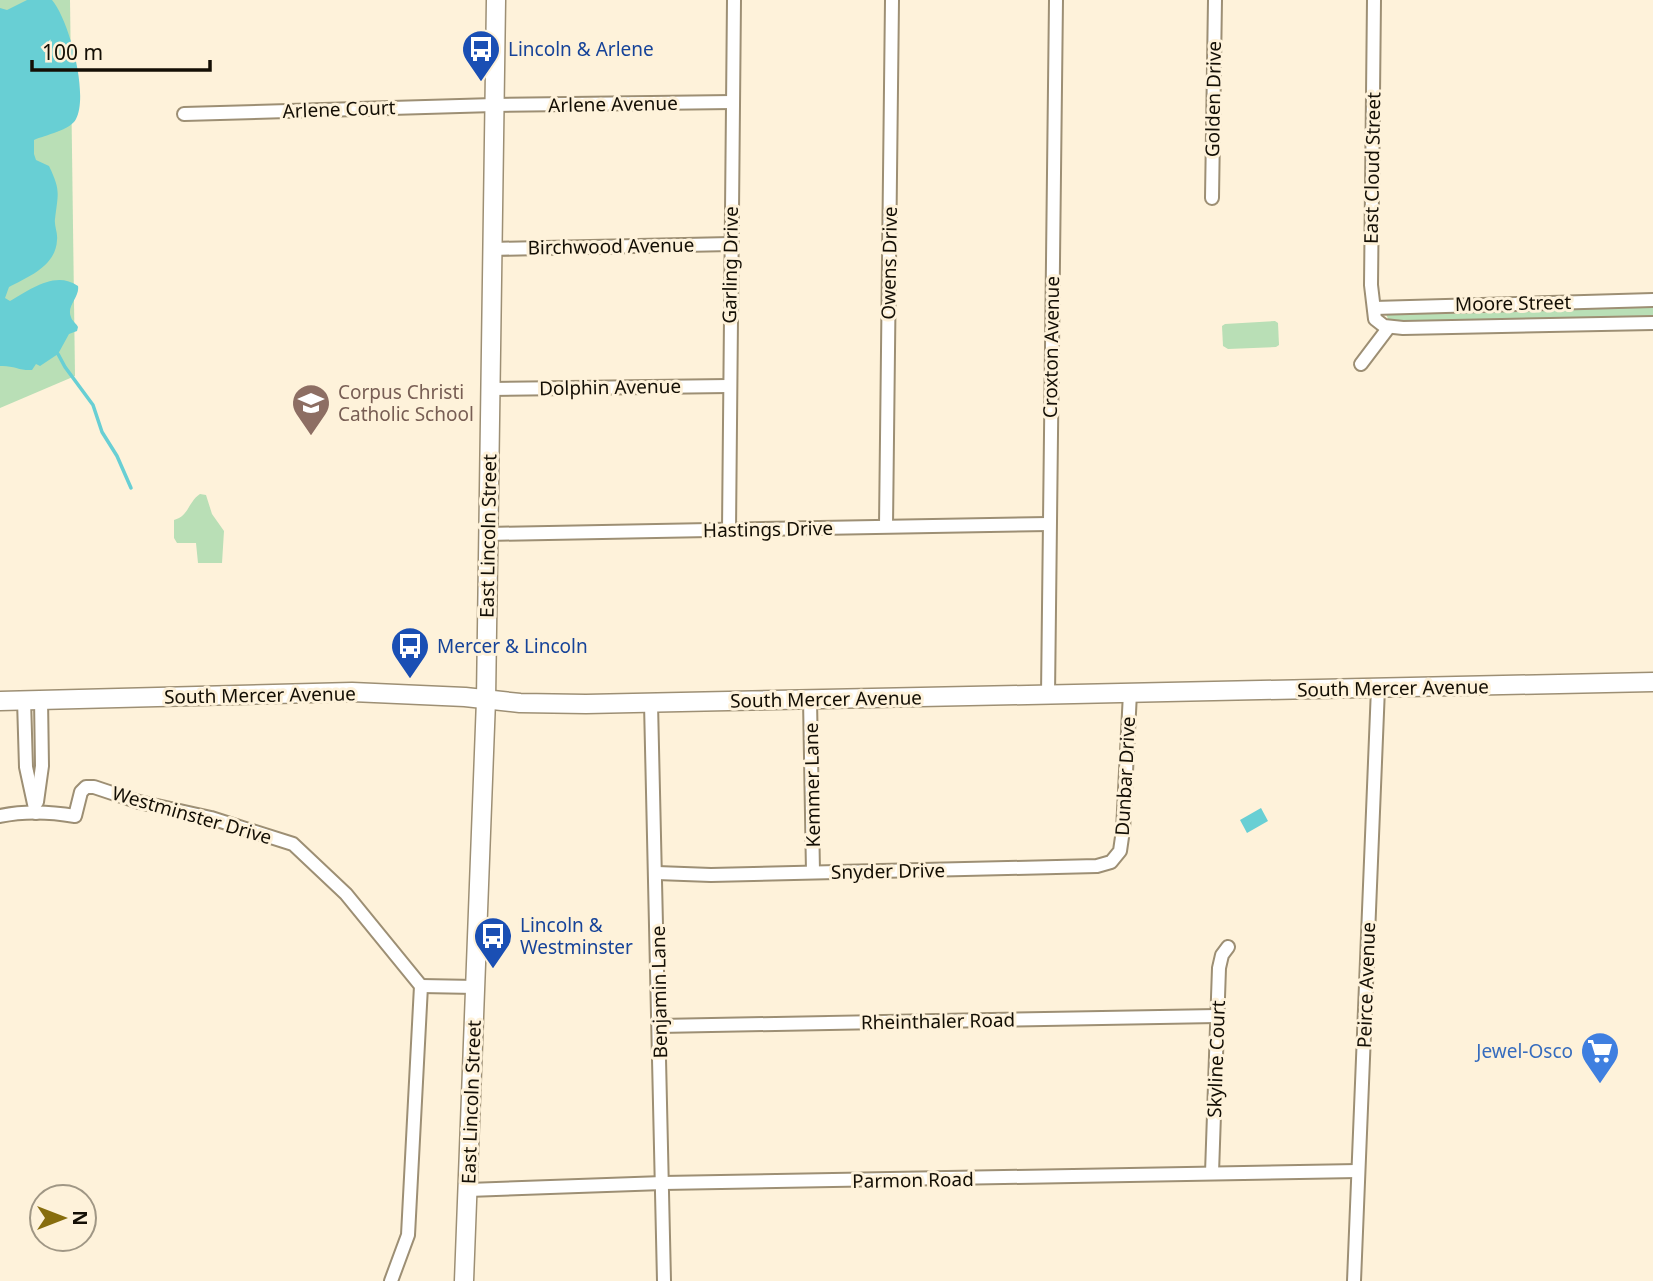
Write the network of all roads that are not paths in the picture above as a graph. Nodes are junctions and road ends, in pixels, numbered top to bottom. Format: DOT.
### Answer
graph roads {
  1 [pos="496,0"];
  2 [pos="734,0"];
  3 [pos="892,0"];
  4 [pos="1056,0"];
  5 [pos="1214,0"];
  6 [pos="1374,0"];
  7 [pos="733,102"];
  8 [pos="494,105"];
  9 [pos="184,114"];
  10 [pos="1212,198"];
  11 [pos="731,244"];
  12 [pos="492,249"];
  13 [pos="1653,300"];
  14 [pos="1374,308"];
  15 [pos="1653,323"];
  16 [pos="1390,327"];
  17 [pos="1361,364"];
  18 [pos="729,386"];
  19 [pos="490,389"];
  20 [pos="1049,524"];
  21 [pos="886,526"];
  22 [pos="729,530"];
  23 [pos="488,534"];
  24 [pos="1653,682"];
  25 [pos="1378,688"];
  26 [pos="1130,693"];
  27 [pos="1048,695"];
  28 [pos="810,699"];
  29 [pos="32,700"];
  30 [pos="486,700"];
  31 [pos="0,701"];
  32 [pos="651,703"];
  33 [pos="36,813"];
  34 [pos="0,816"];
  35 [pos="1117,857"];
  36 [pos="813,872"];
  37 [pos="657,873"];
  38 [pos="1228,947"];
  39 [pos="421,986"];
  40 [pos="476,987"];
  41 [pos="1217,1016"];
  42 [pos="659,1026"];
  43 [pos="1358,1171"];
  44 [pos="1212,1173"];
  45 [pos="663,1183"];
  46 [pos="468,1190"];
  47 [pos="391,1281"];
  48 [pos="464,1281"];
  49 [pos="664,1281"];
  50 [pos="1354,1281"];
  1 -- 8 [label="main road, East Lincoln Street"];
  2 -- 7 [label="street, Garling Drive"];
  3 -- 21 [label="street, Owens Drive"];
  4 -- 20 [label="street, Croxton Avenue"];
  5 -- 10 [label="street, Golden Drive"];
  6 -- 14 [label="street, East Cloud Street"];
  7 -- 8 [label="street, Arlene Avenue"];
  7 -- 11 [label="street, Garling Drive"];
  8 -- 9 [label="street, Arlene Court"];
  8 -- 12 [label="main road, East Lincoln Street"];
  11 -- 12 [label="street, Birchwood Avenue"];
  11 -- 18 [label="street, Garling Drive"];
  12 -- 19 [label="main road, East Lincoln Street"];
  13 -- 14 [label="street, Moore Street"];
  14 -- 16 [label="street"];
  15 -- 16 [label="street, Moore Street"];
  16 -- 17 [label="street"];
  18 -- 19 [label="street, Dolphin Avenue"];
  18 -- 22 [label="street, Garling Drive"];
  19 -- 23 [label="main road, East Lincoln Street"];
  20 -- 21 [label="street, Hastings Drive"];
  20 -- 27 [label="street, Croxton Avenue"];
  21 -- 22 [label="street, Hastings Drive"];
  22 -- 23 [label="street, Hastings Drive"];
  23 -- 30 [label="main road, East Lincoln Street"];
  24 -- 25 [label="main road, South Mercer Avenue"];
  25 -- 26 [label="main road, South Mercer Avenue"];
  25 -- 43 [label="street, Peirce Avenue"];
  26 -- 27 [label="main road, South Mercer Avenue"];
  26 -- 35 [label="street, Dunbar Drive"];
  27 -- 28 [label="main road, South Mercer Avenue"];
  28 -- 32 [label="main road, South Mercer Avenue"];
  28 -- 36 [label="street, Kemmer Lane"];
  29 -- 30 [label="main road, South Mercer Avenue"];
  29 -- 31 [label="main road, South Mercer Avenue"];
  29 -- 33 [label="street"];
  30 -- 32 [label="main road, South Mercer Avenue"];
  30 -- 40 [label="main road, East Lincoln Street"];
  32 -- 37 [label="street, Benjamin Lane"];
  33 -- 34 [label="street, Westminster Drive"];
  33 -- 39 [label="street, Westminster Drive"];
  35 -- 36 [label="street, Snyder Drive"];
  36 -- 37 [label="street, Snyder Drive"];
  37 -- 42 [label="street, Benjamin Lane"];
  38 -- 41 [label="street, Skyline Court"];
  39 -- 40 [label="street"];
  39 -- 47 [label="street"];
  40 -- 46 [label="main road, East Lincoln Street"];
  41 -- 42 [label="street, Rheinthaler Road"];
  41 -- 44 [label="street, Skyline Court"];
  42 -- 45 [label="street, Benjamin Lane"];
  43 -- 44 [label="street, Parmon Road"];
  43 -- 50 [label="street, Peirce Avenue"];
  44 -- 45 [label="street, Parmon Road"];
  45 -- 46 [label="street, Parmon Road"];
  45 -- 49 [label="street, Benjamin Lane"];
  46 -- 48 [label="main road, East Lincoln Street"];
}
